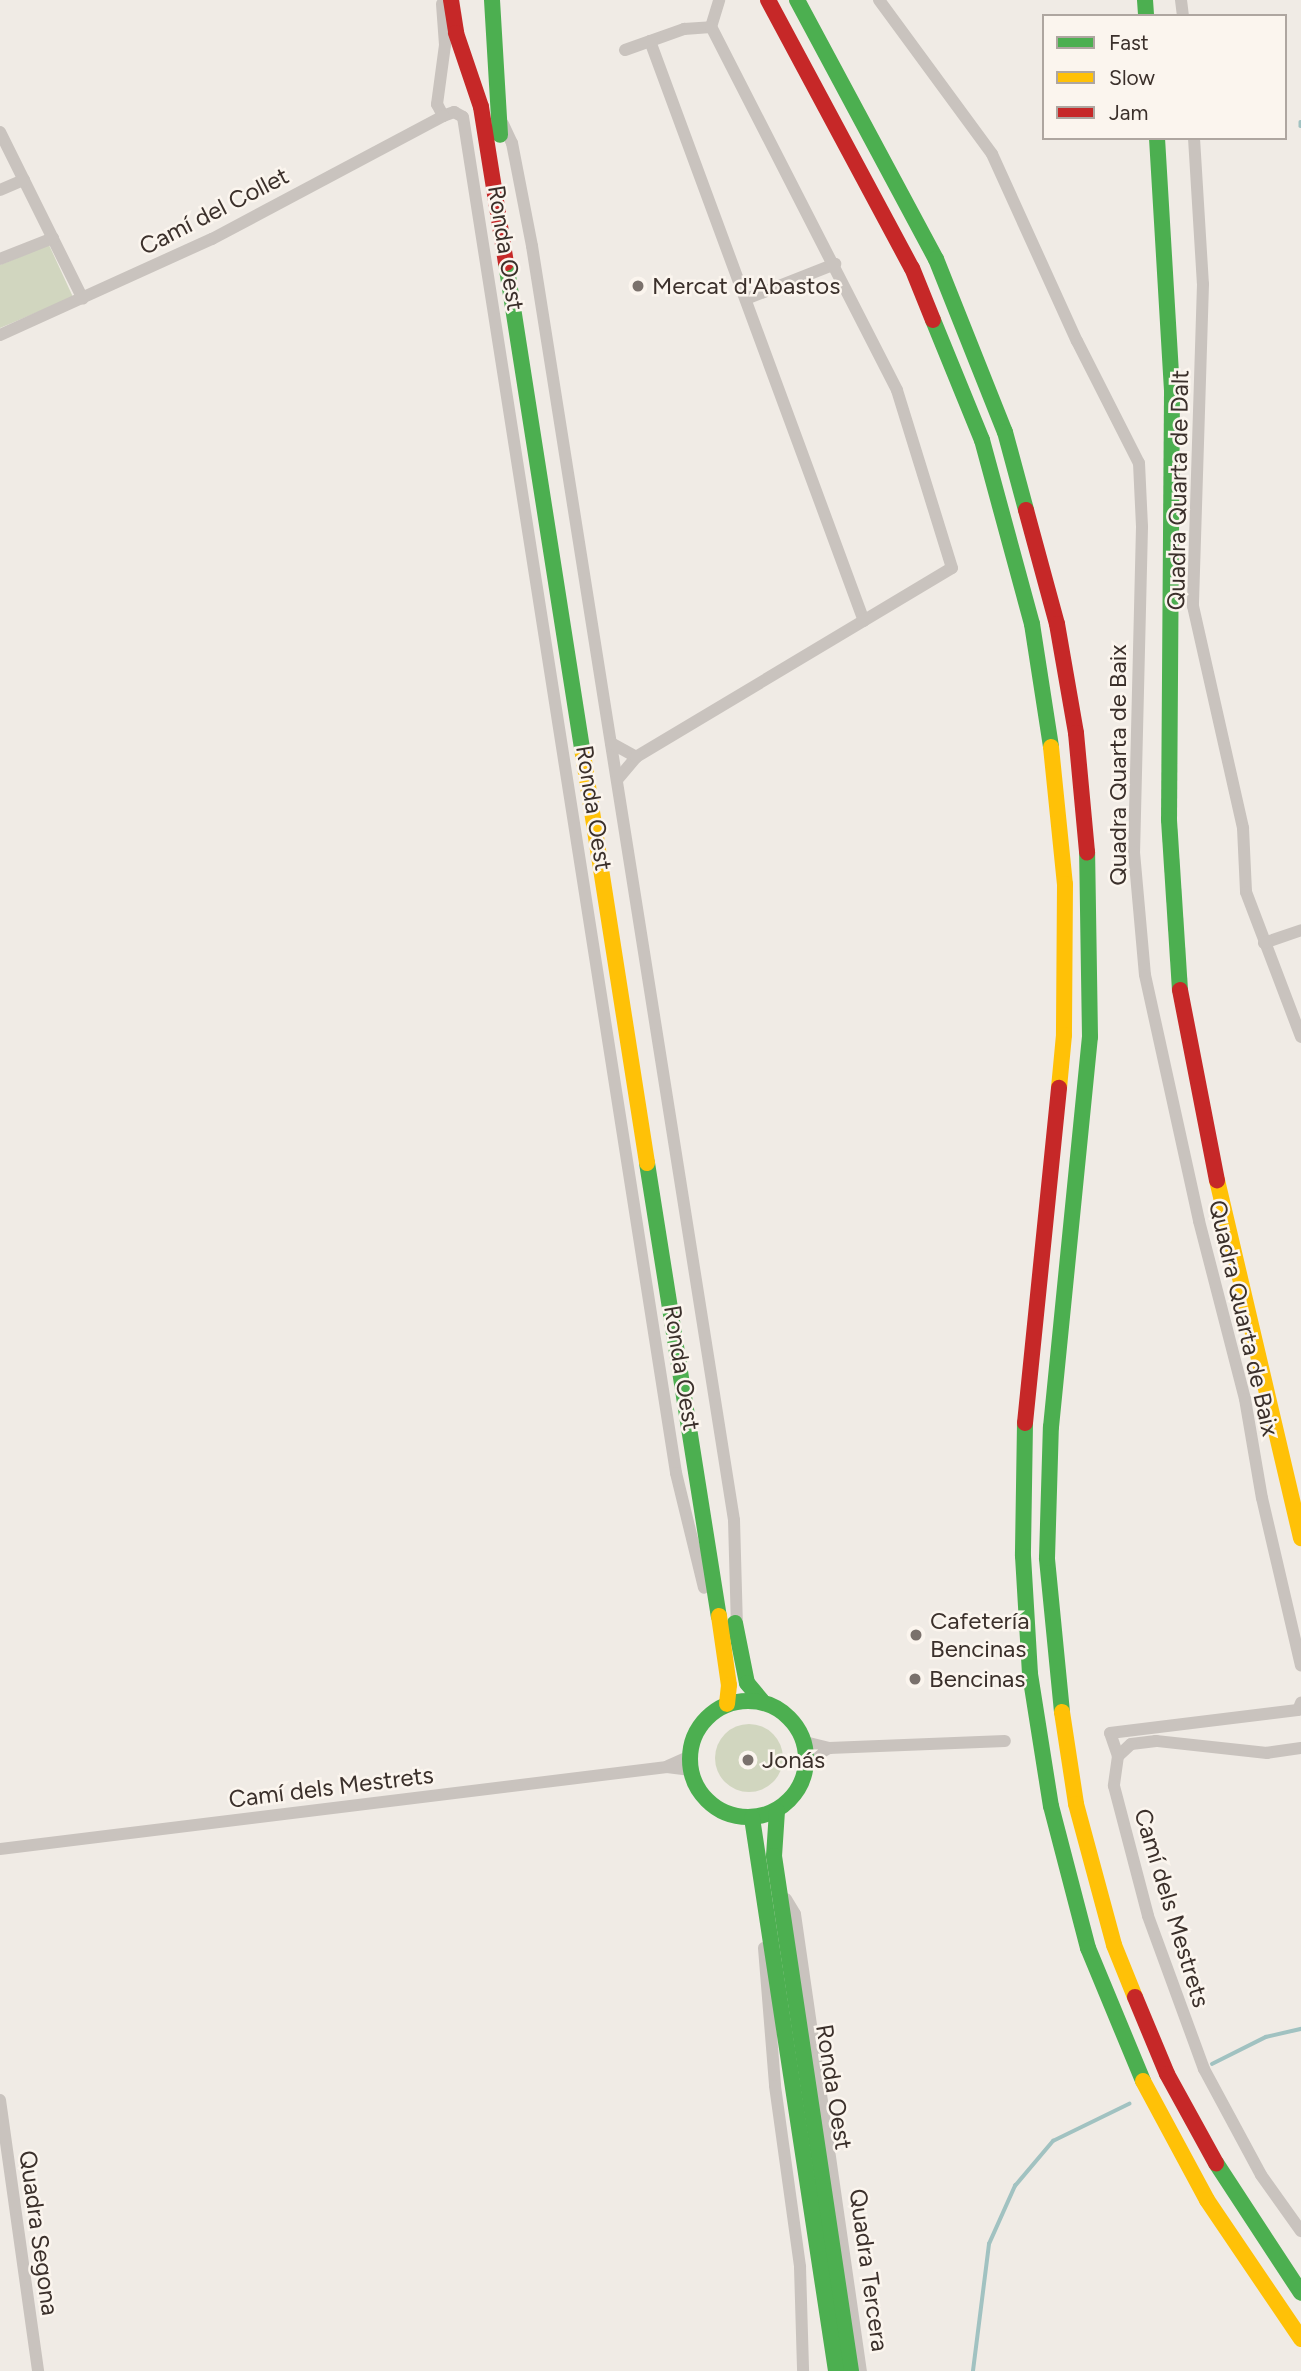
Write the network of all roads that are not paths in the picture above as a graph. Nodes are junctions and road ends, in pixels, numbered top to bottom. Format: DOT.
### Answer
graph roads {
  1 [pos="442,0"];
  2 [pos="451,0"];
  3 [pos="492,0"];
  4 [pos="719,0"];
  5 [pos="768,0"];
  6 [pos="797,0"];
  7 [pos="879,0"];
  8 [pos="711,27"];
  9 [pos="650,41"];
  10 [pos="625,50"];
  11 [pos="496,109"];
  12 [pos="443,116"];
  13 [pos="0,132"];
  14 [pos="1157,140"];
  15 [pos="1194,140"];
  16 [pos="24,180"];
  17 [pos="0,190"];
  18 [pos="53,238"];
  19 [pos="0,259"];
  20 [pos="835,264"];
  21 [pos="83,299"];
  22 [pos="746,299"];
  23 [pos="0,335"];
  24 [pos="864,621"];
  25 [pos="611,743"];
  26 [pos="636,757"];
  27 [pos="617,780"];
  28 [pos="1301,930"];
  29 [pos="1264,943"];
  30 [pos="1301,1037"];
  31 [pos="1301,1538"];
  32 [pos="729,1637"];
  33 [pos="1301,1666"];
  34 [pos="762,1702"];
  35 [pos="1301,1703"];
  36 [pos="727,1704"];
  37 [pos="1005,1741"];
  38 [pos="805,1742"];
  39 [pos="829,1748"];
  40 [pos="1301,1748"];
  41 [pos="1118,1756"];
  42 [pos="808,1760"];
  43 [pos="690,1763"];
  44 [pos="777,1811"];
  45 [pos="752,1818"];
  46 [pos="0,1849"];
  47 [pos="771,1888"];
  48 [pos="0,2100"];
  49 [pos="1301,2231"];
  50 [pos="1301,2293"];
  51 [pos="1301,2339"];
  52 [pos="37,2371"];
  53 [pos="803,2371"];
  54 [pos="836,2371"];
  55 [pos="851,2371"];
  56 [pos="861,2371"];
  1 -- 12 [label="street"];
  2 -- 32 [label="main road, Ronda Oest"];
  3 -- 11 [label="main road, Ronda Oest"];
  4 -- 8 [label="street"];
  5 -- 51 [label="main road"];
  6 -- 50 [label="main road"];
  7 -- 33 [label="street, Quadra Quarta de Baix"];
  8 -- 9 [label="street"];
  8 -- 20 [label="street"];
  9 -- 10 [label="street"];
  9 -- 22 [label="street"];
  11 -- 25 [label="street, Ronda Oest"];
  11 -- 32 [label="main road, Ronda Oest"];
  12 -- 21 [label="street, Camí del Collet"];
  12 -- 32 [label="street, Ronda Oest"];
  13 -- 16 [label="street"];
  14 -- 31 [label="main road"];
  15 -- 29 [label="street, Quadra Quarta de Dalt"];
  16 -- 17 [label="street"];
  16 -- 18 [label="street"];
  18 -- 19 [label="street"];
  18 -- 21 [label="street"];
  20 -- 22 [label="street"];
  20 -- 24 [label="street"];
  21 -- 23 [label="street, Camí del Collet"];
  22 -- 24 [label="street"];
  24 -- 26 [label="street"];
  25 -- 26 [label="street"];
  25 -- 27 [label="street, Ronda Oest"];
  26 -- 27 [label="street"];
  27 -- 32 [label="street, Ronda Oest"];
  28 -- 29 [label="street"];
  29 -- 30 [label="street, Quadra Quarta de Dalt"];
  32 -- 34 [label="main road, Ronda Oest"];
  32 -- 36 [label="main road, Ronda Oest"];
  34 -- 36 [label="main road"];
  34 -- 38 [label="main road"];
  35 -- 41 [label="street"];
  36 -- 43 [label="main road"];
  37 -- 39 [label="street"];
  38 -- 39 [label="street"];
  38 -- 42 [label="main road"];
  39 -- 42 [label="street"];
  40 -- 41 [label="street"];
  41 -- 49 [label="street, Camí dels Mestrets"];
  42 -- 44 [label="main road"];
  43 -- 45 [label="main road"];
  43 -- 46 [label="street, Camí dels Mestrets"];
  44 -- 45 [label="main road"];
  44 -- 47 [label="main road, Ronda Oest"];
  45 -- 47 [label="main road, Ronda Oest"];
  47 -- 53 [label="street, Ronda Oest"];
  47 -- 54 [label="main road, Ronda Oest"];
  47 -- 55 [label="main road, Ronda Oest"];
  47 -- 56 [label="street, Quadra Tercera"];
  48 -- 52 [label="street, Quadra Segona"];
}
